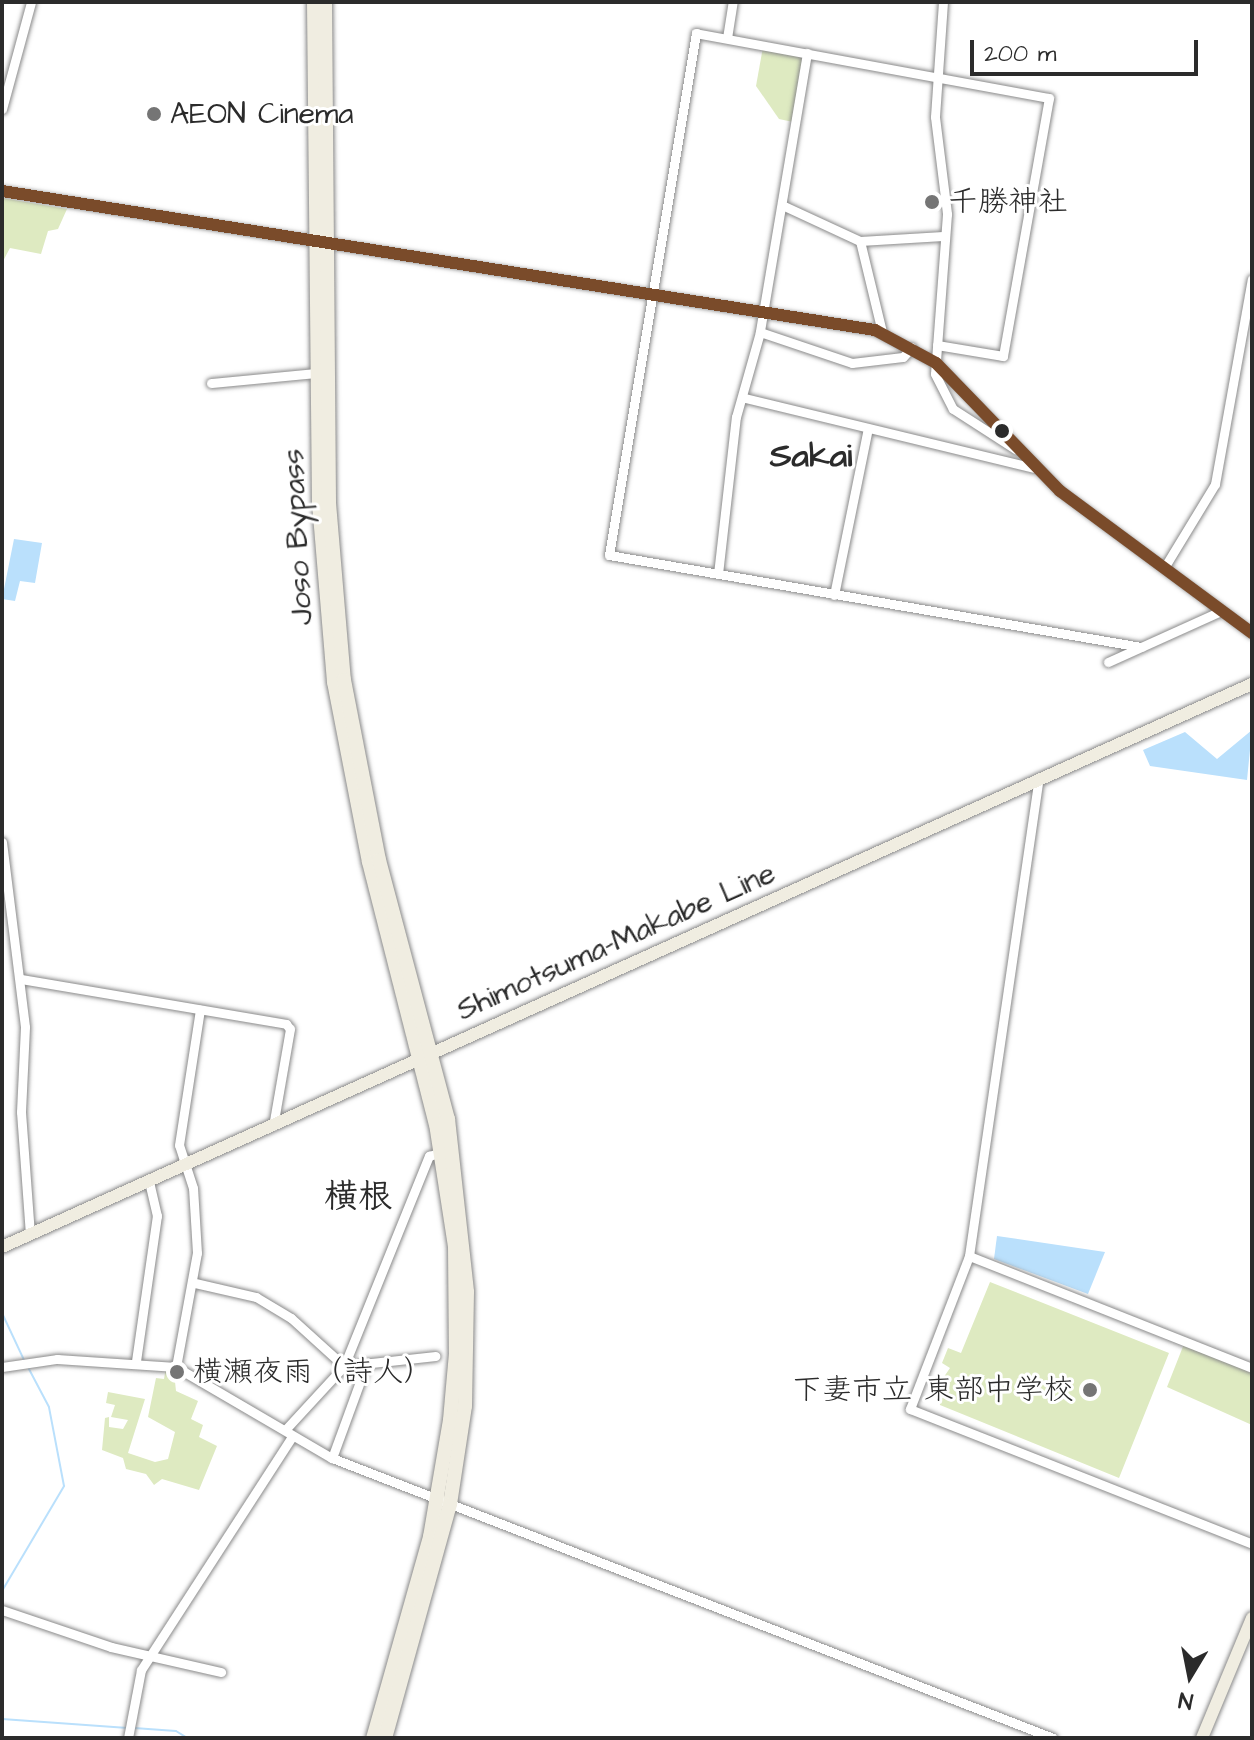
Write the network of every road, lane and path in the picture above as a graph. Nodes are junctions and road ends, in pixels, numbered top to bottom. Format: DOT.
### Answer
graph roads {
  1 [pos="31,2"];
  2 [pos="314,2"];
  3 [pos="325,2"];
  4 [pos="733,2"];
  5 [pos="943,2"];
  6 [pos="727,38"];
  7 [pos="807,53"];
  8 [pos="938,79"];
  9 [pos="2,109"];
  10 [pos="2,191"];
  11 [pos="782,205"];
  12 [pos="943,236"];
  13 [pos="322,240"];
  14 [pos="860,241"];
  15 [pos="1252,279"];
  16 [pos="652,291"];
  17 [pos="762,309"];
  18 [pos="760,332"];
  19 [pos="882,332"];
  20 [pos="937,345"];
  21 [pos="912,347"];
  22 [pos="936,363"];
  23 [pos="317,373"];
  24 [pos="211,383"];
  25 [pos="745,398"];
  26 [pos="868,428"];
  27 [pos="1019,451"];
  28 [pos="1034,468"];
  29 [pos="1164,568"];
  30 [pos="718,574"];
  31 [pos="834,595"];
  32 [pos="1221,611"];
  33 [pos="1252,633"];
  34 [pos="1141,647"];
  35 [pos="1108,662"];
  36 [pos="1252,684"];
  37 [pos="1039,779"];
  38 [pos="2,842"];
  39 [pos="21,979"];
  40 [pos="200,1010"];
  41 [pos="426,1056"];
  42 [pos="273,1126"];
  43 [pos="442,1152"];
  44 [pos="185,1166"];
  45 [pos="149,1182"];
  46 [pos="30,1235"];
  47 [pos="2,1247"];
  48 [pos="969,1256"];
  49 [pos="195,1283"];
  50 [pos="435,1356"];
  51 [pos="136,1361"];
  52 [pos="344,1366"];
  53 [pos="2,1367"];
  54 [pos="176,1367"];
  55 [pos="365,1368"];
  56 [pos="1252,1368"];
  57 [pos="288,1434"];
  58 [pos="332,1458"];
  59 [pos="444,1501"];
  60 [pos="1252,1544"];
  61 [pos="2,1610"];
  62 [pos="1252,1618"];
  63 [pos="149,1658"];
  64 [pos="221,1672"];
  65 [pos="128,1737"];
  66 [pos="373,1738"];
  67 [pos="385,1738"];
  68 [pos="1053,1738"];
  69 [pos="1202,1738"];
  1 -- 9 [label="street"];
  2 -- 13 [label="highway, Joso Bypass"];
  3 -- 13 [label="highway, Joso Bypass"];
  4 -- 6 [label="street"];
  5 -- 8 [label="street"];
  6 -- 7 [label="street"];
  6 -- 16 [label="street"];
  7 -- 8 [label="street"];
  7 -- 11 [label="street"];
  8 -- 12 [label="street"];
  8 -- 20 [label="street"];
  10 -- 13 [label="street"];
  11 -- 14 [label="street"];
  11 -- 17 [label="street"];
  12 -- 14 [label="street"];
  12 -- 20 [label="street"];
  13 -- 16 [label="street"];
  13 -- 23 [label="highway, Joso Bypass"];
  13 -- 41 [label="highway, Joso Bypass"];
  14 -- 19 [label="street"];
  15 -- 29 [label="street"];
  16 -- 17 [label="street"];
  16 -- 30 [label="street"];
  17 -- 18 [label="street"];
  17 -- 19 [label="street"];
  18 -- 21 [label="street"];
  18 -- 25 [label="street"];
  19 -- 21 [label="street"];
  20 -- 22 [label="street"];
  21 -- 22 [label="street"];
  22 -- 27 [label="street"];
  22 -- 27 [label="street"];
  23 -- 24 [label="street"];
  23 -- 41 [label="highway, Joso Bypass"];
  25 -- 26 [label="street"];
  25 -- 30 [label="street"];
  26 -- 28 [label="street"];
  26 -- 31 [label="street"];
  27 -- 28 [label="street"];
  28 -- 29 [label="street"];
  29 -- 32 [label="street"];
  30 -- 31 [label="street"];
  31 -- 34 [label="street"];
  32 -- 33 [label="street"];
  32 -- 34 [label="street"];
  34 -- 35 [label="street"];
  36 -- 37 [label="main road, Shimotsuma-Makabe Line"];
  37 -- 41 [label="main road, Shimotsuma-Makabe Line"];
  37 -- 48 [label="street"];
  38 -- 39 [label="street"];
  39 -- 40 [label="street"];
  39 -- 46 [label="street"];
  40 -- 42 [label="street"];
  40 -- 44 [label="street"];
  41 -- 42 [label="main road, Shimotsuma-Makabe Line"];
  41 -- 43 [label="highway"];
  41 -- 59 [label="highway"];
  42 -- 44 [label="main road, Shimotsuma-Makabe Line"];
  43 -- 52 [label="street"];
  43 -- 59 [label="highway"];
  44 -- 45 [label="main road, Shimotsuma-Makabe Line"];
  44 -- 49 [label="street"];
  45 -- 46 [label="main road, Shimotsuma-Makabe Line"];
  45 -- 51 [label="street"];
  46 -- 47 [label="main road, Shimotsuma-Makabe Line"];
  48 -- 56 [label="street"];
  48 -- 60 [label="street"];
  49 -- 52 [label="street"];
  49 -- 54 [label="street"];
  50 -- 55 [label="street"];
  51 -- 53 [label="street"];
  51 -- 54 [label="street"];
  52 -- 55 [label="street"];
  52 -- 57 [label="street"];
  54 -- 57 [label="street"];
  55 -- 58 [label="street"];
  57 -- 58 [label="street"];
  57 -- 63 [label="street"];
  58 -- 59 [label="street"];
  59 -- 66 [label="highway"];
  59 -- 67 [label="highway"];
  59 -- 68 [label="street"];
  61 -- 63 [label="street"];
  62 -- 69 [label="main road"];
  63 -- 64 [label="street"];
  63 -- 65 [label="street"];
}
